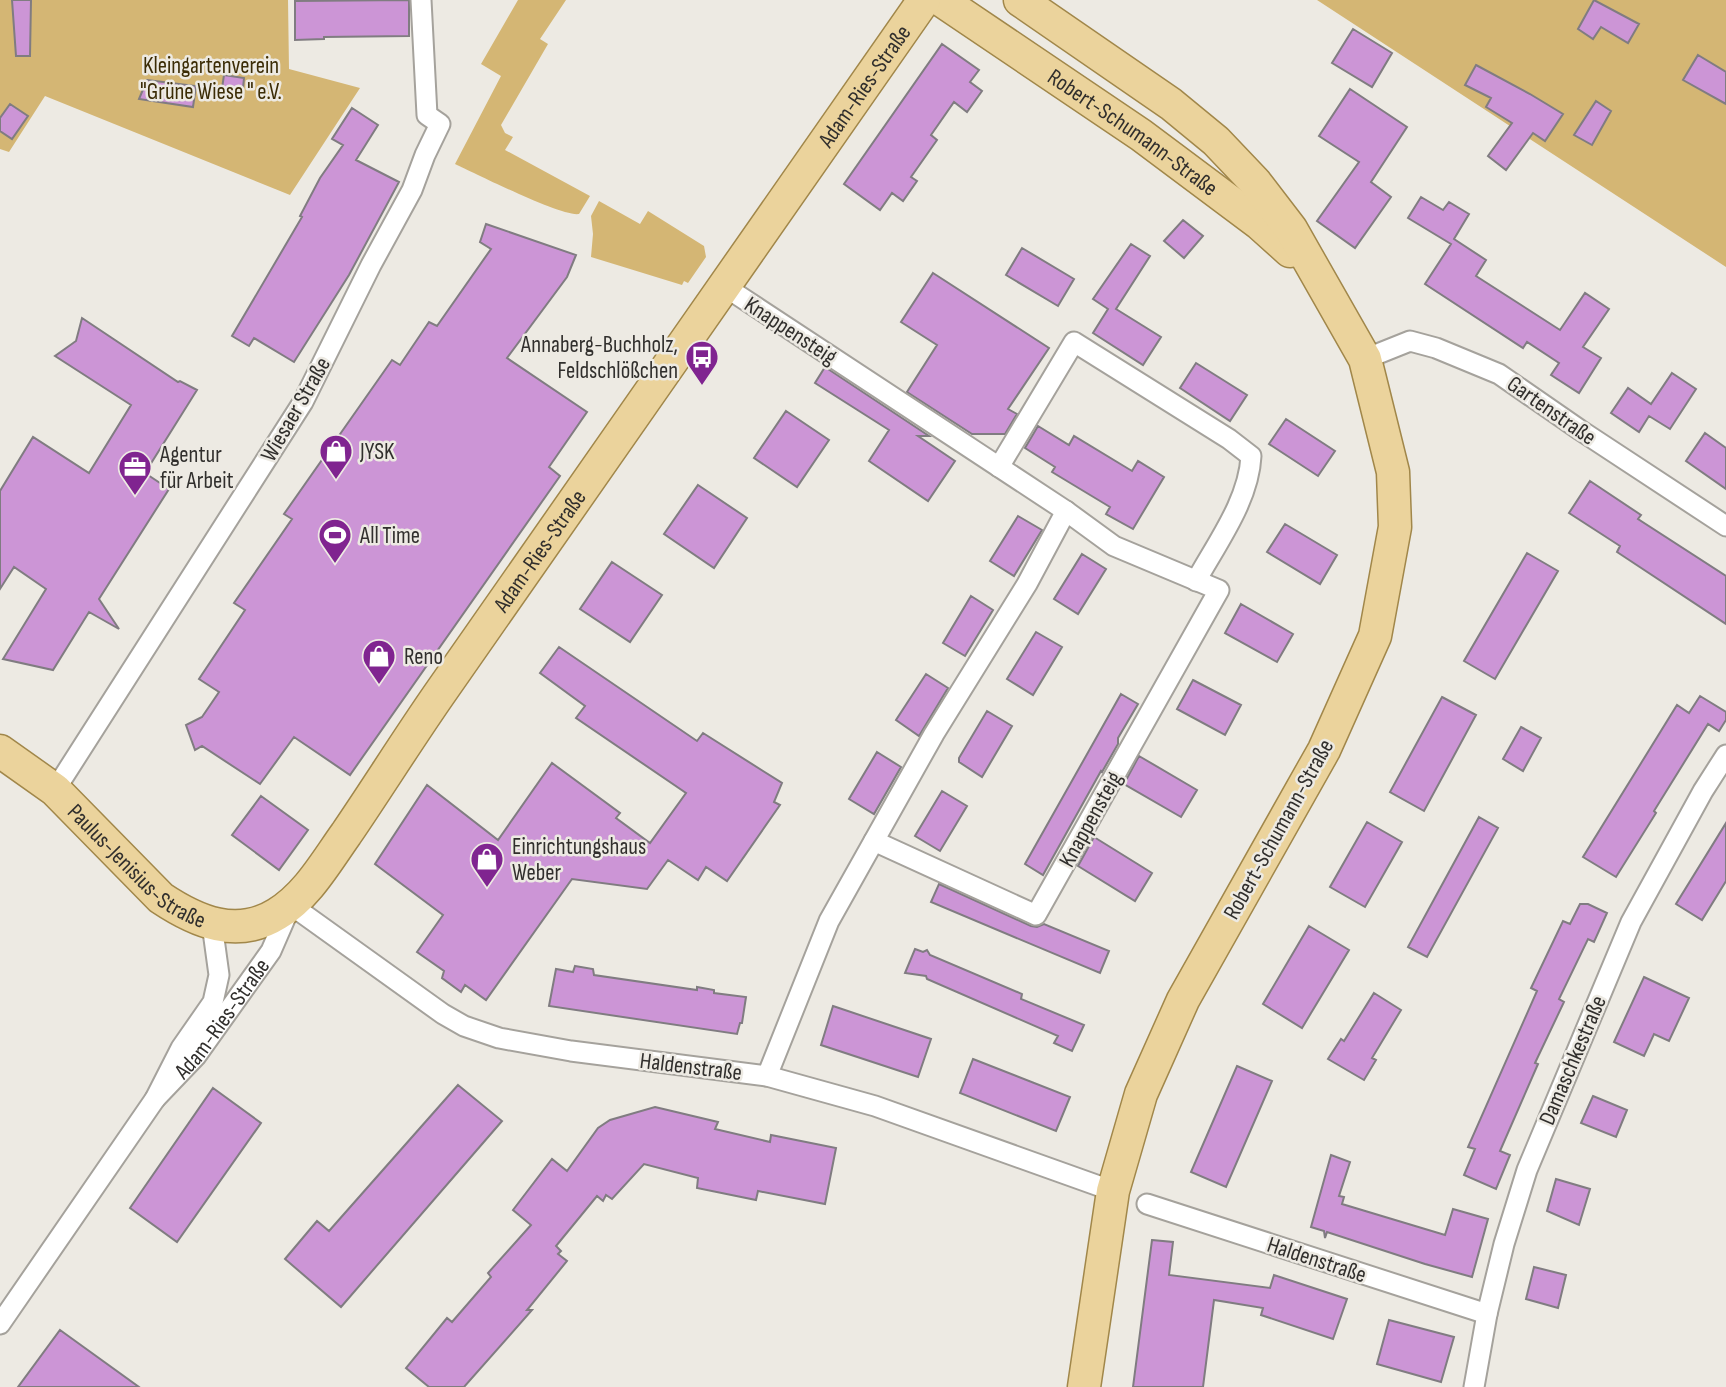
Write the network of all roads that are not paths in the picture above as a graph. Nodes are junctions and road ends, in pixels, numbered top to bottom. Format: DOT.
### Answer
graph roads {
  1 [pos="421,0"];
  2 [pos="924,0"];
  3 [pos="941,0"];
  4 [pos="1020,0"];
  5 [pos="1315,273"];
  6 [pos="724,286"];
  7 [pos="1365,359"];
  8 [pos="999,467"];
  9 [pos="1066,511"];
  10 [pos="1726,526"];
  11 [pos="1196,581"];
  12 [pos="0,751"];
  13 [pos="1726,755"];
  14 [pos="55,790"];
  15 [pos="874,841"];
  16 [pos="291,905"];
  17 [pos="212,924"];
  18 [pos="767,1076"];
  19 [pos="155,1099"];
  20 [pos="1114,1191"];
  21 [pos="1147,1204"];
  22 [pos="1487,1314"];
  23 [pos="0,1324"];
  24 [pos="1084,1387"];
  25 [pos="1474,1387"];
  1 -- 14 [label="street, Wiesaer Straße"];
  2 -- 6 [label="main road, Adam-Ries-Straße"];
  3 -- 5 [label="main road, Robert-Schumann-Straße"];
  4 -- 5 [label="main road, Robert-Schumann-Straße"];
  5 -- 7 [label="main road, Robert-Schumann-Straße"];
  6 -- 8 [label="street, Knappensteig"];
  6 -- 16 [label="main road, Adam-Ries-Straße"];
  7 -- 10 [label="street, Gartenstraße"];
  7 -- 20 [label="main road, Robert-Schumann-Straße"];
  8 -- 9 [label="street, Knappensteig"];
  8 -- 11 [label="street"];
  9 -- 11 [label="street, Knappensteig"];
  9 -- 15 [label="street"];
  11 -- 15 [label="street, Knappensteig"];
  12 -- 14 [label="main road, Paulus-Jenisius-Straße"];
  13 -- 22 [label="street, Damaschkestraße"];
  14 -- 17 [label="main road, Paulus-Jenisius-Straße"];
  15 -- 18 [label="street"];
  16 -- 17 [label="main road, Paulus-Jenisius-Straße"];
  16 -- 18 [label="street, Haldenstraße"];
  16 -- 19 [label="street, Adam-Ries-Straße"];
  17 -- 19 [label="street, Adam-Ries-Straße"];
  18 -- 20 [label="street, Haldenstraße"];
  19 -- 23 [label="street, Adam-Ries-Straße"];
  20 -- 24 [label="main road, Robert-Schumann-Straße"];
  21 -- 22 [label="street, Haldenstraße"];
  22 -- 25 [label="street, Damaschkestraße"];
}
